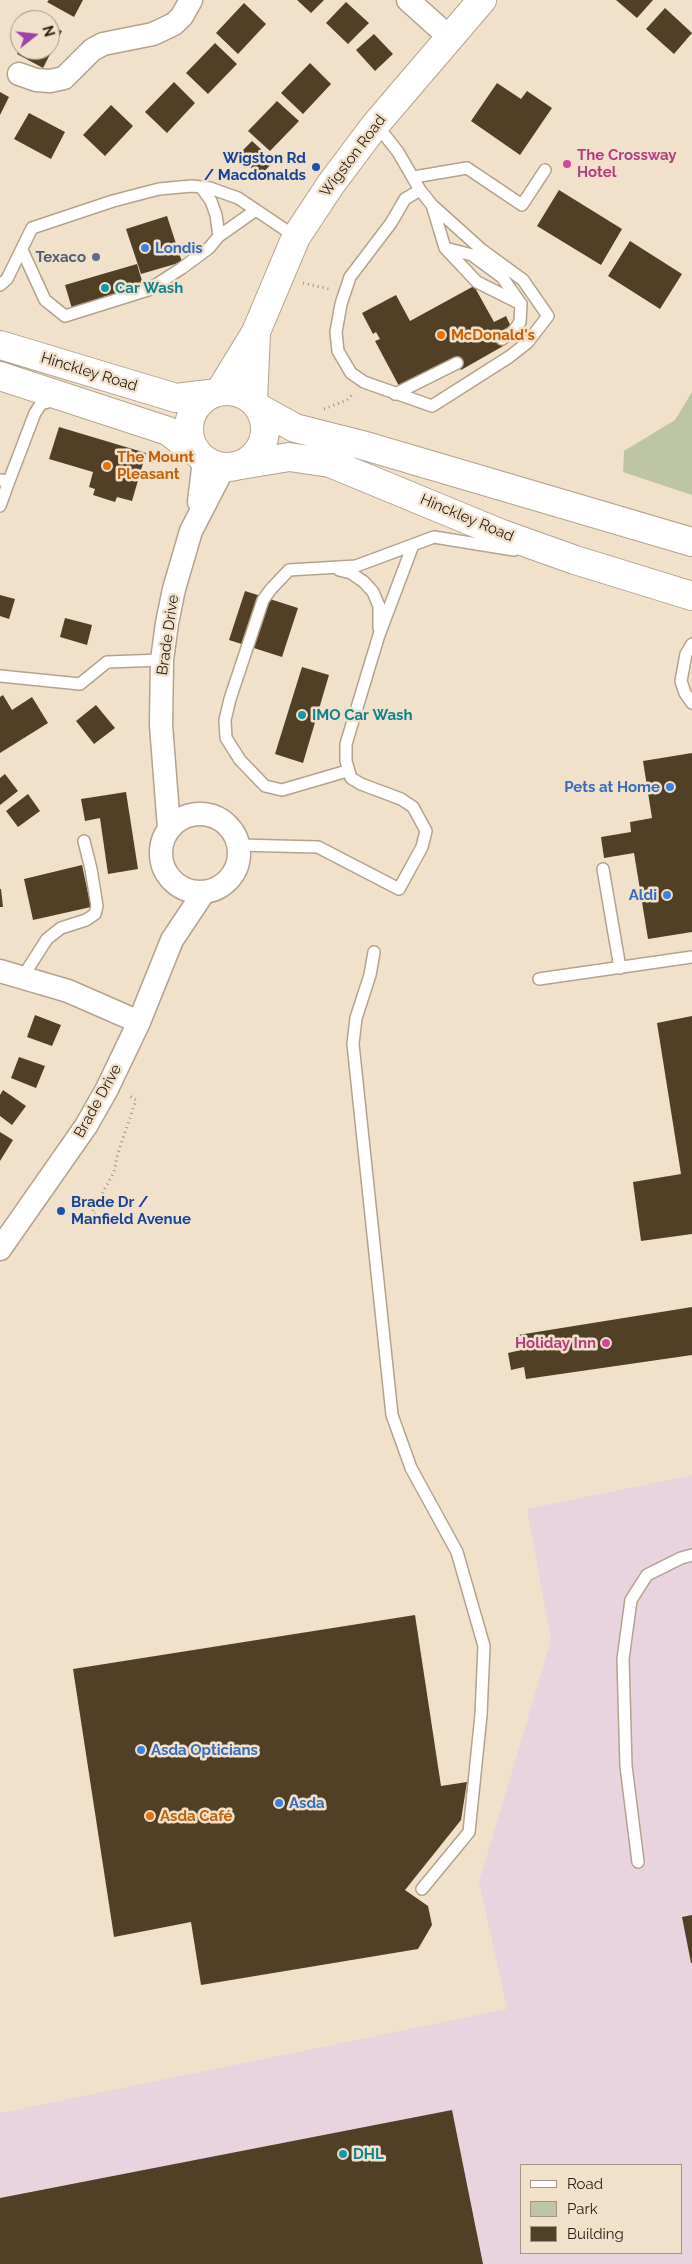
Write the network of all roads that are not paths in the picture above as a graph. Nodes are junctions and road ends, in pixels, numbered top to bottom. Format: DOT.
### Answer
graph roads {
  1 [pos="191,0"];
  2 [pos="408,0"];
  3 [pos="482,0"];
  4 [pos="449,37"];
  5 [pos="19,74"];
  6 [pos="376,124"];
  7 [pos="546,170"];
  8 [pos="414,177"];
  9 [pos="201,187"];
  10 [pos="420,190"];
  11 [pos="432,205"];
  12 [pos="256,210"];
  13 [pos="219,236"];
  14 [pos="296,237"];
  15 [pos="445,248"];
  16 [pos="22,250"];
  17 [pos="0,285"];
  18 [pos="521,304"];
  19 [pos="256,332"];
  20 [pos="502,339"];
  21 [pos="0,345"];
  22 [pos="457,363"];
  23 [pos="0,376"];
  24 [pos="214,393"];
  25 [pos="395,394"];
  26 [pos="65,398"];
  27 [pos="256,404"];
  28 [pos="216,461"];
  29 [pos="5,481"];
  30 [pos="0,506"];
  31 [pos="692,542"];
  32 [pos="413,545"];
  33 [pos="575,560"];
  34 [pos="335,569"];
  35 [pos="692,596"];
  36 [pos="379,635"];
  37 [pos="692,644"];
  38 [pos="162,660"];
  39 [pos="0,676"];
  40 [pos="692,703"];
  41 [pos="165,758"];
  42 [pos="347,771"];
  43 [pos="190,814"];
  44 [pos="169,828"];
  45 [pos="84,841"];
  46 [pos="238,845"];
  47 [pos="603,869"];
  48 [pos="182,888"];
  49 [pos="204,892"];
  50 [pos="172,940"];
  51 [pos="374,952"];
  52 [pos="692,957"];
  53 [pos="620,968"];
  54 [pos="0,971"];
  55 [pos="22,978"];
  56 [pos="539,980"];
  57 [pos="139,1022"];
  58 [pos="0,1249"];
  59 [pos="692,1555"];
  60 [pos="638,1862"];
  61 [pos="422,1889"];
  1 -- 5 [label="street"];
  2 -- 4 [label="street"];
  3 -- 4 [label="main road, Wigston Road"];
  4 -- 6 [label="main road, Wigston Road"];
  6 -- 8 [label="lane"];
  6 -- 14 [label="main road, Wigston Road"];
  7 -- 8 [label="lane"];
  8 -- 10 [label="lane"];
  9 -- 12 [label="lane"];
  9 -- 13 [label="lane"];
  9 -- 16 [label="lane"];
  10 -- 11 [label="lane"];
  10 -- 25 [label="lane"];
  11 -- 15 [label="lane"];
  11 -- 25 [label="lane"];
  12 -- 13 [label="lane"];
  12 -- 14 [label="lane"];
  13 -- 16 [label="lane"];
  14 -- 19 [label="main road, Wigston Road"];
  15 -- 18 [label="lane"];
  15 -- 18 [label="lane"];
  16 -- 17 [label="lane"];
  18 -- 20 [label="lane"];
  19 -- 24 [label="main road, Wigston Road"];
  19 -- 27 [label="main road, Wigston Road"];
  21 -- 24 [label="main road, Hinckley Road"];
  22 -- 25 [label="lane"];
  23 -- 26 [label="main road, Hinckley Road"];
  24 -- 27 [label="main road"];
  24 -- 28 [label="main road"];
  26 -- 28 [label="main road, Hinckley Road"];
  26 -- 29 [label="lane"];
  27 -- 28 [label="main road"];
  27 -- 31 [label="main road"];
  28 -- 33 [label="main road, Hinckley Road"];
  28 -- 38 [label="street, Brade Drive"];
  29 -- 30 [label="lane"];
  32 -- 33 [label="lane"];
  32 -- 34 [label="lane"];
  32 -- 36 [label="lane"];
  33 -- 35 [label="main road, Hinckley Road"];
  34 -- 36 [label="lane"];
  34 -- 42 [label="lane"];
  36 -- 42 [label="lane"];
  37 -- 40 [label="lane"];
  38 -- 39 [label="lane"];
  38 -- 41 [label="street, Brade Drive"];
  41 -- 43 [label="street, Brade Drive"];
  41 -- 44 [label="street, Brade Drive"];
  42 -- 46 [label="lane"];
  43 -- 44 [label="street"];
  43 -- 46 [label="street"];
  44 -- 48 [label="street"];
  45 -- 55 [label="lane"];
  46 -- 49 [label="street"];
  47 -- 53 [label="lane"];
  48 -- 49 [label="street"];
  48 -- 50 [label="street, Brade Drive"];
  49 -- 50 [label="street, Brade Drive"];
  50 -- 57 [label="street, Brade Drive"];
  51 -- 61 [label="lane"];
  52 -- 53 [label="lane"];
  53 -- 56 [label="lane"];
  54 -- 55 [label="street"];
  55 -- 57 [label="street"];
  57 -- 58 [label="street, Brade Drive"];
  59 -- 60 [label="lane"];
}
